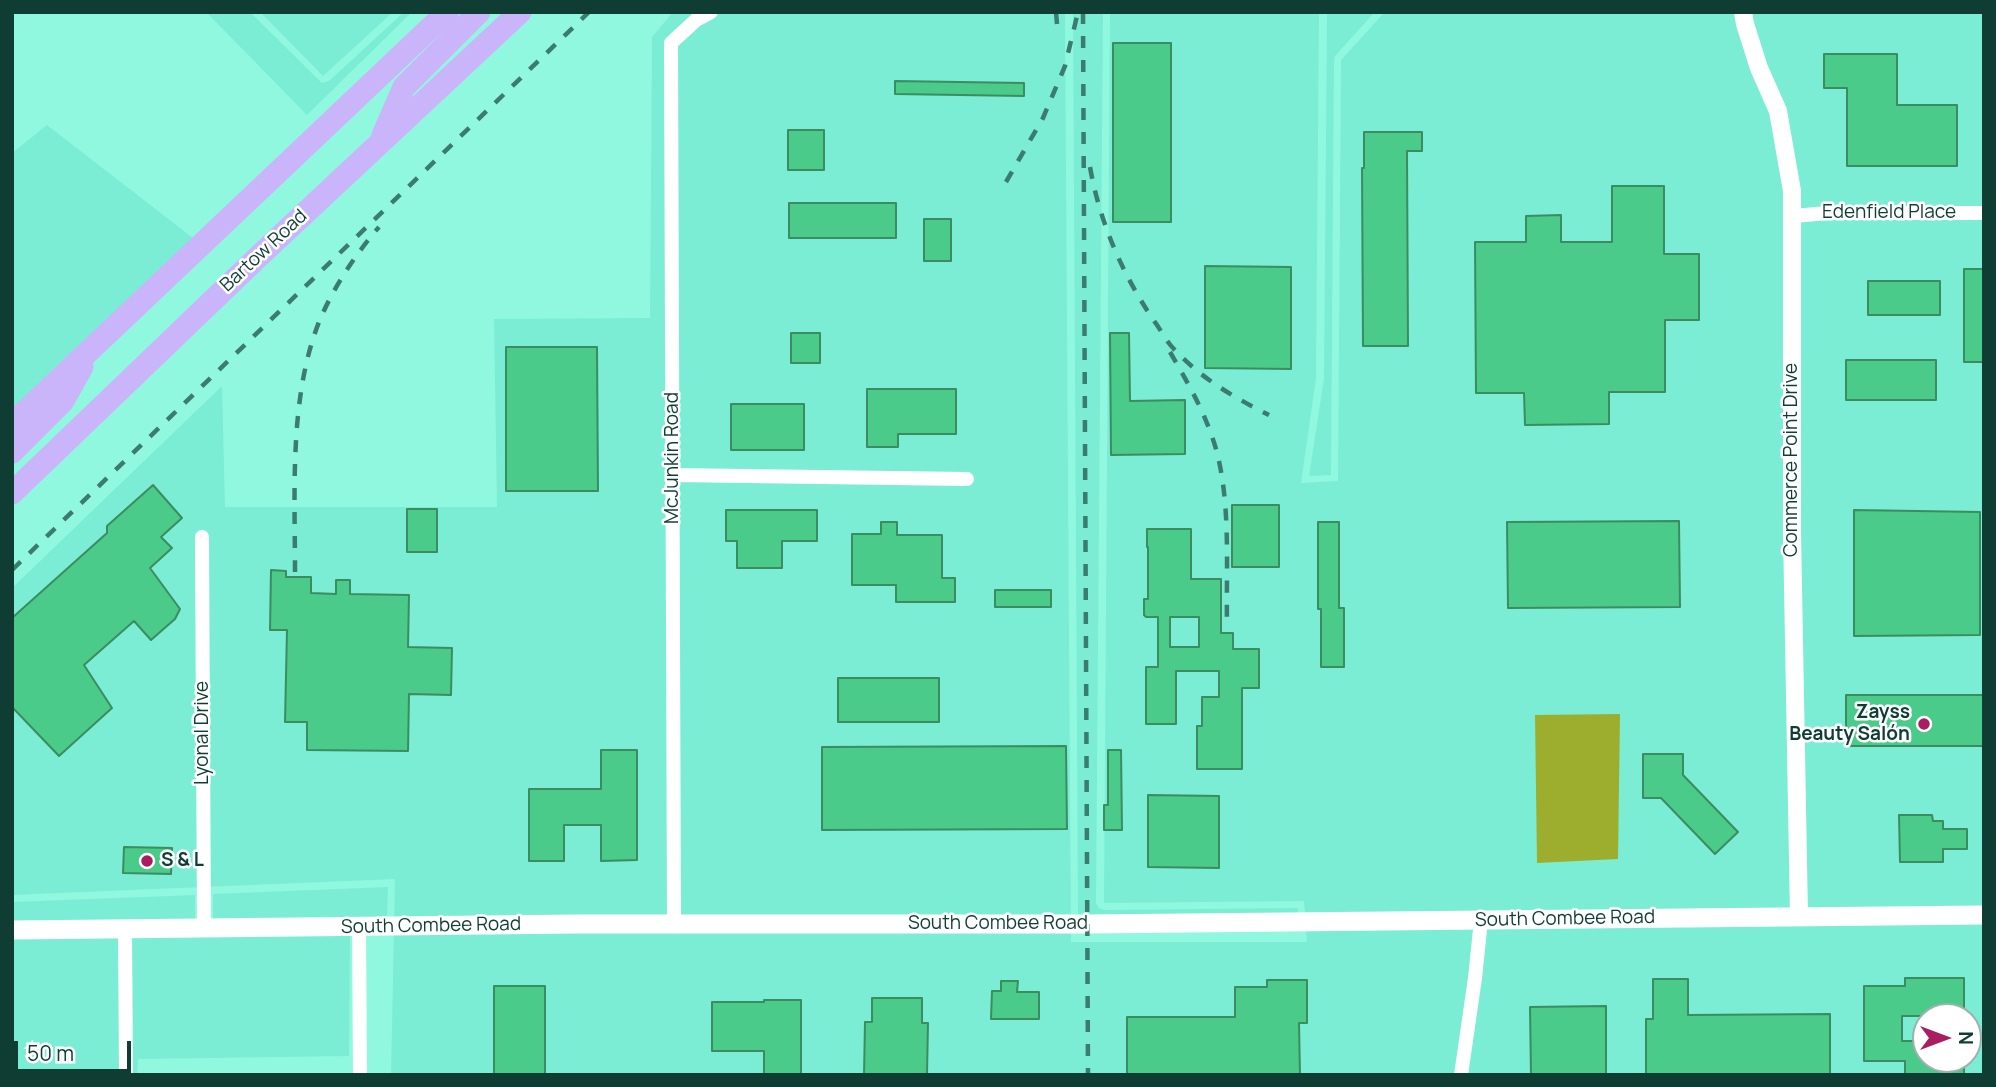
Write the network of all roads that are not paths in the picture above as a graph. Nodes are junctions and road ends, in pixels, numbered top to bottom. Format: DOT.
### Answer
graph roads {
  1 [pos="447,12"];
  2 [pos="479,12"];
  3 [pos="520,12"];
  4 [pos="711,12"];
  5 [pos="1743,12"];
  6 [pos="379,144"];
  7 [pos="1984,213"];
  8 [pos="1794,216"];
  9 [pos="91,349"];
  10 [pos="12,424"];
  11 [pos="12,452"];
  12 [pos="673,475"];
  13 [pos="967,479"];
  14 [pos="12,493"];
  15 [pos="202,537"];
  16 [pos="1984,915"];
  17 [pos="1799,916"];
  18 [pos="1480,920"];
  19 [pos="674,924"];
  20 [pos="359,927"];
  21 [pos="125,929"];
  22 [pos="204,929"];
  23 [pos="12,930"];
  24 [pos="127,1075"];
  25 [pos="360,1075"];
  26 [pos="1461,1075"];
  1 -- 9 [label="main road"];
  2 -- 6 [label="main road"];
  3 -- 6 [label="main road, Bartow Road"];
  4 -- 12 [label="street, McJunkin Road"];
  5 -- 8 [label="street, Commerce Point Drive"];
  6 -- 14 [label="main road, Bartow Road"];
  7 -- 8 [label="street, Edenfield Place"];
  8 -- 17 [label="street, Commerce Point Drive"];
  9 -- 10 [label="main road"];
  9 -- 11 [label="main road"];
  12 -- 13 [label="street"];
  12 -- 19 [label="street, McJunkin Road"];
  15 -- 22 [label="street, Lyonal Drive"];
  16 -- 17 [label="main road, South Combee Road"];
  17 -- 18 [label="main road, South Combee Road"];
  18 -- 19 [label="main road, South Combee Road"];
  18 -- 26 [label="street"];
  19 -- 20 [label="main road, South Combee Road"];
  20 -- 22 [label="main road, South Combee Road"];
  20 -- 25 [label="street"];
  21 -- 22 [label="main road, South Combee Road"];
  21 -- 23 [label="main road, South Combee Road"];
  21 -- 24 [label="street"];
}
